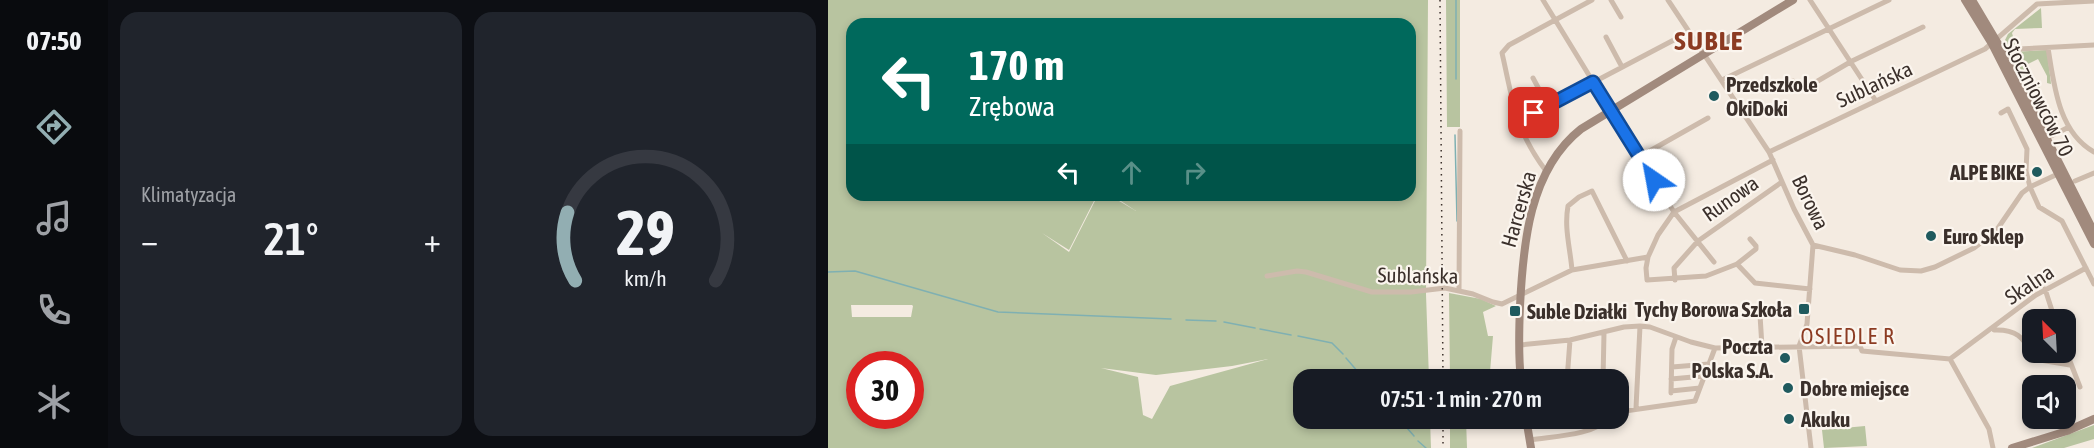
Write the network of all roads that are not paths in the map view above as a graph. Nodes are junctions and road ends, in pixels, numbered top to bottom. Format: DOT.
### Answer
graph roads {
  1 [pos="1544,0"];
  2 [pos="1592,0"];
  3 [pos="1611,0"];
  4 [pos="1668,0"];
  5 [pos="1793,0"];
  6 [pos="1810,0"];
  7 [pos="1888,0"];
  8 [pos="1965,0"];
  9 [pos="1972,0"];
  10 [pos="2036,2"];
  11 [pos="2094,2"];
  12 [pos="1621,17"];
  13 [pos="1556,21"];
  14 [pos="1923,27"];
  15 [pos="1830,29"];
  16 [pos="1689,32"];
  17 [pos="1606,37"];
  18 [pos="1994,42"];
  19 [pos="2094,45"];
  20 [pos="2048,48"];
  21 [pos="2019,49"];
  22 [pos="1704,54"];
  23 [pos="1852,61"];
  24 [pos="1622,67"];
  25 [pos="1533,78"];
  26 [pos="1722,80"];
  27 [pos="1793,81"];
  28 [pos="1593,82"];
  29 [pos="1876,101"];
  30 [pos="1548,106"];
  31 [pos="1610,111"];
  32 [pos="2001,113"];
  33 [pos="1708,118"];
  34 [pos="1517,120"];
  35 [pos="2069,127"];
  36 [pos="1460,131"];
  37 [pos="2047,138"];
  38 [pos="1769,152"];
  39 [pos="2094,152"];
  40 [pos="1639,157"];
  41 [pos="1773,160"];
  42 [pos="1546,171"];
  43 [pos="2061,173"];
  44 [pos="2094,173"];
  45 [pos="2075,181"];
  46 [pos="1782,182"];
  47 [pos="2030,187"];
  48 [pos="1674,212"];
  49 [pos="2094,232"];
  50 [pos="1750,239"];
  51 [pos="1698,241"];
  52 [pos="2094,244"];
  53 [pos="1813,245"];
  54 [pos="1648,257"];
  55 [pos="1627,261"];
  56 [pos="1714,262"];
  57 [pos="1737,264"];
  58 [pos="2086,268"];
  59 [pos="1572,270"];
  60 [pos="1267,276"];
  61 [pos="1675,279"];
  62 [pos="2094,284"];
  63 [pos="1810,289"];
  64 [pos="2045,289"];
  65 [pos="1459,291"];
  66 [pos="1521,294"];
  67 [pos="2051,309"];
  68 [pos="1760,315"];
  69 [pos="1640,326"];
  70 [pos="1992,330"];
  71 [pos="1604,333"];
  72 [pos="1675,337"];
  73 [pos="1570,340"];
  74 [pos="1520,345"];
  75 [pos="1799,346"];
  76 [pos="1762,347"];
  77 [pos="1715,348"];
  78 [pos="1950,359"];
  79 [pos="1709,364"];
  80 [pos="2070,365"];
  81 [pos="1672,367"];
  82 [pos="1521,369"];
  83 [pos="1568,369"];
  84 [pos="1603,369"];
  85 [pos="1704,376"];
  86 [pos="1671,379"];
  87 [pos="2080,387"];
  88 [pos="1700,388"];
  89 [pos="1636,408"];
  90 [pos="1629,410"];
  91 [pos="2094,420"];
  92 [pos="1528,429"];
  93 [pos="1595,429"];
  94 [pos="1531,444"];
  95 [pos="1811,448"];
  96 [pos="1994,448"];
  97 [pos="2012,448"];
  1 -- 13 [label="street, Runowa"];
  2 -- 13 [label="street"];
  3 -- 12 [label="street"];
  4 -- 16 [label="street, Borowa"];
  5 -- 22 [label="street, Harcerska"];
  6 -- 15 [label="street"];
  7 -- 15 [label="street"];
  8 -- 18 [label="street, Stoczniowców 70"];
  9 -- 18 [label="street, Stoczniowców 70"];
  10 -- 11 [label="street"];
  10 -- 18 [label="street, Sublańska"];
  13 -- 28 [label="street, Runowa"];
  13 -- 34 [label="street"];
  14 -- 23 [label="street"];
  15 -- 23 [label="street"];
  15 -- 26 [label="street"];
  16 -- 22 [label="street, Borowa"];
  16 -- 24 [label="street"];
  17 -- 24 [label="street"];
  18 -- 29 [label="street, Sublańska"];
  18 -- 37 [label="street, Stoczniowców 70"];
  18 -- 43 [label="street, Stoczniowców 70"];
  19 -- 20 [label="street"];
  20 -- 21 [label="street"];
  20 -- 35 [label="street"];
  22 -- 26 [label="street, Borowa"];
  22 -- 31 [label="street, Harcerska"];
  23 -- 27 [label="street"];
  23 -- 29 [label="street"];
  24 -- 28 [label="street"];
  25 -- 30 [label="street"];
  26 -- 38 [label="street, Borowa"];
  28 -- 30 [label="street"];
  28 -- 31 [label="street, Runowa"];
  29 -- 38 [label="street, Sublańska"];
  30 -- 34 [label="street"];
  31 -- 40 [label="street, Runowa"];
  31 -- 42 [label="street, Harcerska"];
  32 -- 47 [label="street"];
  33 -- 40 [label="street"];
  34 -- 42 [label="street"];
  35 -- 37 [label="street"];
  35 -- 39 [label="street"];
  36 -- 65 [label="street"];
  37 -- 43 [label="street, Stoczniowców 70"];
  38 -- 41 [label="street, Borowa"];
  40 -- 48 [label="street, Runowa"];
  41 -- 46 [label="street, Borowa"];
  41 -- 48 [label="street"];
  42 -- 66 [label="street, Harcerska"];
  43 -- 47 [label="street"];
  43 -- 49 [label="street, Stoczniowców 70"];
  43 -- 52 [label="street, Stoczniowców 70"];
  44 -- 45 [label="street"];
  46 -- 51 [label="street, Runowa"];
  46 -- 53 [label="street, Borowa"];
  47 -- 53 [label="street"];
  47 -- 58 [label="street"];
  48 -- 51 [label="street, Runowa"];
  48 -- 54 [label="street"];
  50 -- 57 [label="street"];
  51 -- 56 [label="street, Runowa"];
  51 -- 61 [label="street, Runowa"];
  53 -- 63 [label="street, Borowa"];
  54 -- 55 [label="street, Sublańska"];
  54 -- 61 [label="street"];
  55 -- 59 [label="street, Sublańska"];
  55 -- 59 [label="street"];
  57 -- 61 [label="street"];
  57 -- 63 [label="street"];
  58 -- 62 [label="street"];
  58 -- 64 [label="street, Skalna"];
  59 -- 66 [label="street, Sublańska"];
  60 -- 65 [label="street, Sublańska"];
  63 -- 75 [label="street, Borowa"];
  64 -- 67 [label="street"];
  64 -- 70 [label="street, Skalna"];
  65 -- 66 [label="street, Sublańska"];
  66 -- 74 [label="street, Harcerska"];
  68 -- 76 [label="street"];
  69 -- 71 [label="street"];
  69 -- 72 [label="street"];
  69 -- 89 [label="street"];
  70 -- 78 [label="street, Skalna"];
  70 -- 80 [label="street, Skalna"];
  71 -- 73 [label="street"];
  71 -- 84 [label="street"];
  72 -- 77 [label="street"];
  72 -- 81 [label="street"];
  73 -- 74 [label="street"];
  73 -- 83 [label="street"];
  74 -- 82 [label="street, Harcerska"];
  75 -- 76 [label="street"];
  75 -- 78 [label="street"];
  75 -- 95 [label="street, Borowa"];
  76 -- 77 [label="street"];
  77 -- 79 [label="street"];
  78 -- 96 [label="street"];
  79 -- 81 [label="street"];
  79 -- 85 [label="street"];
  80 -- 87 [label="street"];
  81 -- 86 [label="street"];
  85 -- 86 [label="street"];
  85 -- 88 [label="street"];
  86 -- 88 [label="street"];
  88 -- 89 [label="street"];
  89 -- 90 [label="street"];
  91 -- 97 [label="street"];
  92 -- 94 [label="street"];
  93 -- 94 [label="street"];
}
